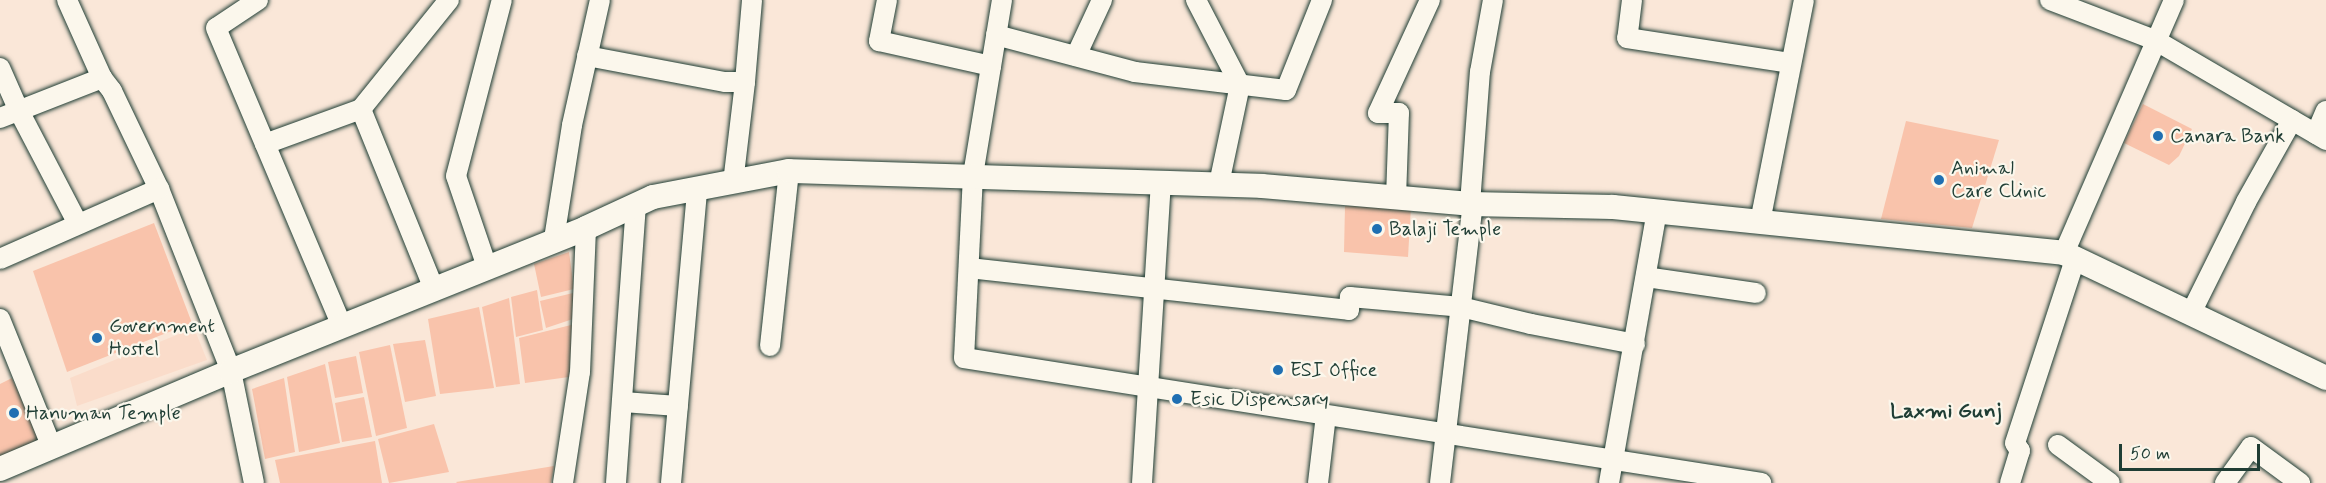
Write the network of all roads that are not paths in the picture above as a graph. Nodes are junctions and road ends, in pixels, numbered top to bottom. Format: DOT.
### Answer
graph roads {
  1 [pos="67,0"];
  2 [pos="258,0"];
  3 [pos="449,0"];
  4 [pos="502,0"];
  5 [pos="600,0"];
  6 [pos="753,0"];
  7 [pos="886,0"];
  8 [pos="1002,0"];
  9 [pos="1102,0"];
  10 [pos="1196,0"];
  11 [pos="1322,0"];
  12 [pos="1430,0"];
  13 [pos="1493,0"];
  14 [pos="1632,0"];
  15 [pos="1804,0"];
  16 [pos="2050,0"];
  17 [pos="2174,0"];
  18 [pos="996,35"];
  19 [pos="2155,40"];
  20 [pos="1076,56"];
  21 [pos="587,57"];
  22 [pos="1791,63"];
  23 [pos="991,66"];
  24 [pos="0,68"];
  25 [pos="102,78"];
  26 [pos="746,82"];
  27 [pos="1240,85"];
  28 [pos="361,109"];
  29 [pos="19,111"];
  30 [pos="2326,111"];
  31 [pos="0,118"];
  32 [pos="2292,120"];
  33 [pos="2321,137"];
  34 [pos="265,144"];
  35 [pos="789,171"];
  36 [pos="973,175"];
  37 [pos="1161,182"];
  38 [pos="733,183"];
  39 [pos="1218,184"];
  40 [pos="159,189"];
  41 [pos="697,189"];
  42 [pos="1396,198"];
  43 [pos="636,204"];
  44 [pos="1471,204"];
  45 [pos="1657,212"];
  46 [pos="1760,222"];
  47 [pos="78,224"];
  48 [pos="586,228"];
  49 [pos="554,239"];
  50 [pos="2070,256"];
  51 [pos="0,260"];
  52 [pos="487,267"];
  53 [pos="969,268"];
  54 [pos="1646,277"];
  55 [pos="434,289"];
  56 [pos="1155,289"];
  57 [pos="1756,292"];
  58 [pos="1461,308"];
  59 [pos="2191,313"];
  60 [pos="0,319"];
  61 [pos="342,327"];
  62 [pos="1635,344"];
  63 [pos="770,346"];
  64 [pos="231,371"];
  65 [pos="2326,378"];
  66 [pos="1150,387"];
  67 [pos="623,402"];
  68 [pos="678,406"];
  69 [pos="1326,415"];
  70 [pos="1448,435"];
  71 [pos="2058,445"];
  72 [pos="52,448"];
  73 [pos="1615,461"];
  74 [pos="0,469"];
  75 [pos="254,483"];
  76 [pos="563,483"];
  77 [pos="616,483"];
  78 [pos="671,483"];
  79 [pos="1142,483"];
  80 [pos="1318,483"];
  81 [pos="1440,483"];
  82 [pos="1609,483"];
  83 [pos="1761,483"];
  84 [pos="2010,483"];
  85 [pos="2110,483"];
  86 [pos="2225,483"];
  87 [pos="2300,483"];
  1 -- 25 [label="street"];
  2 -- 34 [label="street"];
  3 -- 28 [label="street"];
  4 -- 52 [label="street"];
  5 -- 21 [label="street"];
  6 -- 26 [label="street"];
  7 -- 23 [label="street"];
  8 -- 18 [label="street"];
  9 -- 20 [label="street"];
  10 -- 27 [label="street"];
  11 -- 27 [label="street"];
  12 -- 42 [label="street"];
  13 -- 44 [label="street"];
  14 -- 22 [label="street"];
  15 -- 22 [label="street"];
  16 -- 19 [label="street"];
  17 -- 19 [label="street"];
  18 -- 20 [label="street"];
  18 -- 23 [label="street"];
  19 -- 32 [label="street"];
  19 -- 50 [label="street"];
  20 -- 27 [label="street"];
  21 -- 26 [label="street"];
  21 -- 49 [label="street"];
  22 -- 46 [label="street"];
  23 -- 36 [label="street"];
  24 -- 29 [label="street"];
  25 -- 29 [label="street"];
  25 -- 40 [label="street"];
  26 -- 38 [label="street"];
  27 -- 39 [label="street"];
  28 -- 34 [label="street"];
  28 -- 55 [label="street"];
  29 -- 31 [label="street"];
  29 -- 47 [label="street"];
  30 -- 33 [label="street"];
  32 -- 33 [label="street"];
  32 -- 59 [label="street"];
  34 -- 61 [label="street"];
  35 -- 36 [label="main road"];
  35 -- 38 [label="main road"];
  35 -- 63 [label="street"];
  36 -- 37 [label="main road"];
  36 -- 53 [label="street"];
  37 -- 39 [label="main road"];
  37 -- 56 [label="street"];
  38 -- 41 [label="main road"];
  39 -- 42 [label="main road"];
  40 -- 47 [label="street"];
  40 -- 64 [label="street"];
  41 -- 43 [label="main road"];
  41 -- 68 [label="street"];
  42 -- 44 [label="main road"];
  43 -- 48 [label="main road"];
  43 -- 67 [label="street"];
  44 -- 45 [label="main road"];
  44 -- 58 [label="street"];
  45 -- 46 [label="main road"];
  45 -- 54 [label="street"];
  46 -- 50 [label="main road"];
  47 -- 51 [label="street"];
  48 -- 49 [label="main road"];
  48 -- 76 [label="street"];
  49 -- 52 [label="main road"];
  50 -- 59 [label="main road"];
  50 -- 84 [label="street"];
  52 -- 55 [label="main road"];
  53 -- 56 [label="street"];
  53 -- 66 [label="street"];
  54 -- 57 [label="street"];
  54 -- 62 [label="street"];
  55 -- 61 [label="main road"];
  56 -- 58 [label="street"];
  56 -- 66 [label="street"];
  58 -- 62 [label="street"];
  58 -- 70 [label="street"];
  59 -- 65 [label="main road"];
  60 -- 72 [label="street"];
  61 -- 64 [label="main road"];
  62 -- 73 [label="street"];
  64 -- 72 [label="main road"];
  64 -- 75 [label="street"];
  66 -- 69 [label="street"];
  66 -- 79 [label="street"];
  67 -- 68 [label="street"];
  67 -- 77 [label="street"];
  68 -- 78 [label="street"];
  69 -- 70 [label="street"];
  69 -- 80 [label="street"];
  70 -- 73 [label="street"];
  70 -- 81 [label="street"];
  71 -- 85 [label="street"];
  72 -- 74 [label="main road"];
  73 -- 82 [label="street"];
  73 -- 83 [label="street"];
  86 -- 87 [label="street"];
}
